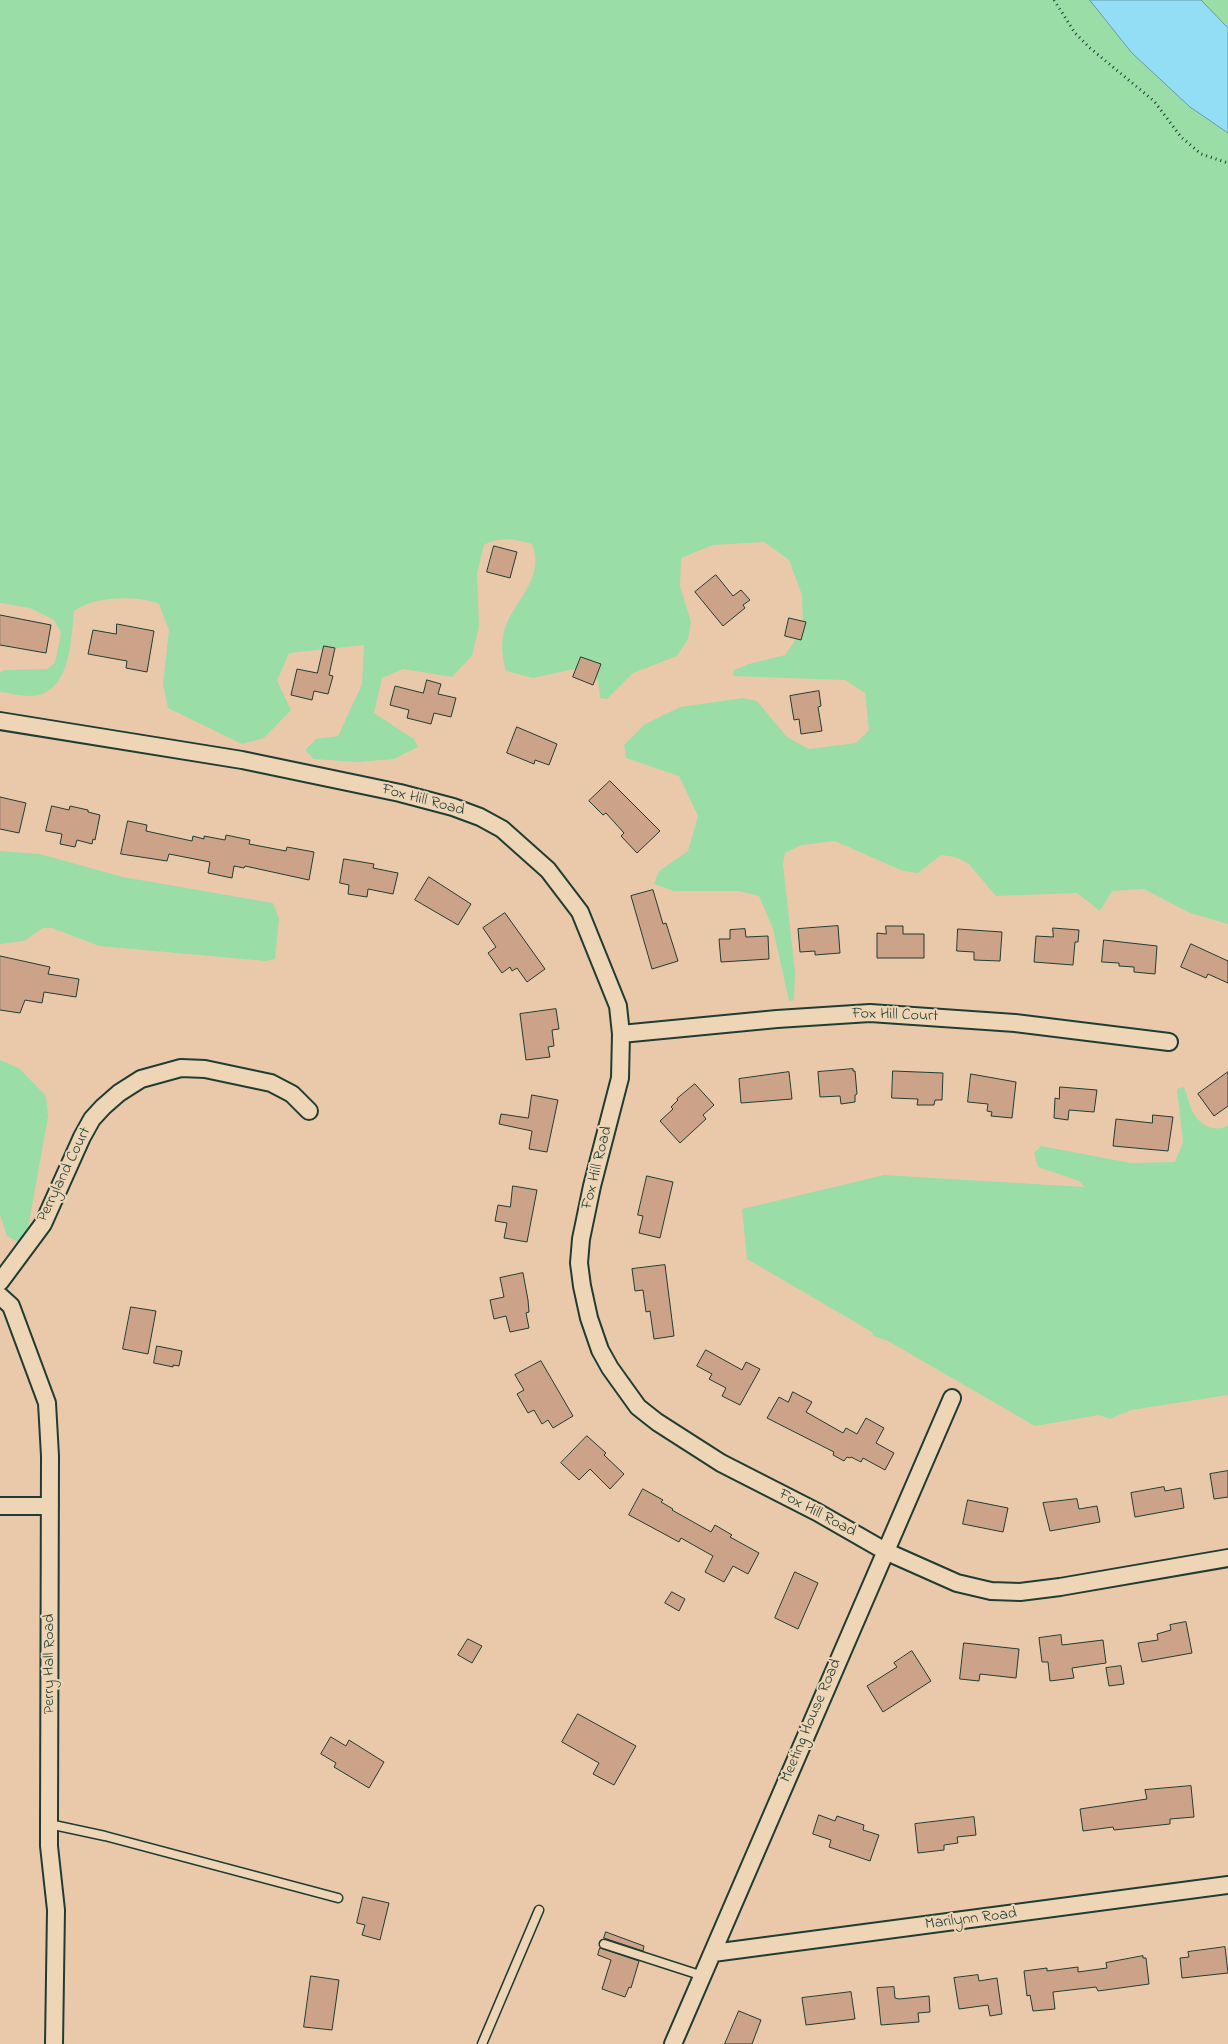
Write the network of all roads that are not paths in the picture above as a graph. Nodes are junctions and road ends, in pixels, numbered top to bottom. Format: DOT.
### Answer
graph roads {
  1 [pos="0,722"];
  2 [pos="620,1034"];
  3 [pos="1169,1042"];
  4 [pos="309,1111"];
  5 [pos="0,1282"];
  6 [pos="0,1296"];
  7 [pos="952,1398"];
  8 [pos="0,1506"];
  9 [pos="50,1506"];
  10 [pos="885,1550"];
  11 [pos="1228,1558"];
  12 [pos="48,1824"];
  13 [pos="1228,1886"];
  14 [pos="338,1898"];
  15 [pos="539,1910"];
  16 [pos="604,1944"];
  17 [pos="713,1953"];
  18 [pos="703,1976"];
  19 [pos="54,2044"];
  20 [pos="482,2044"];
  21 [pos="673,2044"];
  1 -- 2 [label="street, Fox Hill Road"];
  2 -- 3 [label="street, Fox Hill Court"];
  2 -- 10 [label="street, Fox Hill Road"];
  4 -- 5 [label="street, Perryland Court"];
  6 -- 9 [label="street, Perry Hall Road"];
  7 -- 10 [label="street, Meeting House Road"];
  8 -- 9 [label="street"];
  9 -- 12 [label="street, Perry Hall Road"];
  10 -- 11 [label="street, Fox Hill Road"];
  10 -- 17 [label="street, Meeting House Road"];
  12 -- 14 [label="lane"];
  12 -- 19 [label="street, Perry Hall Road"];
  13 -- 17 [label="street, Marilynn Road"];
  15 -- 20 [label="lane"];
  16 -- 18 [label="lane"];
  17 -- 18 [label="street, Meeting House Road"];
  18 -- 21 [label="street, Meeting House Road"];
}
